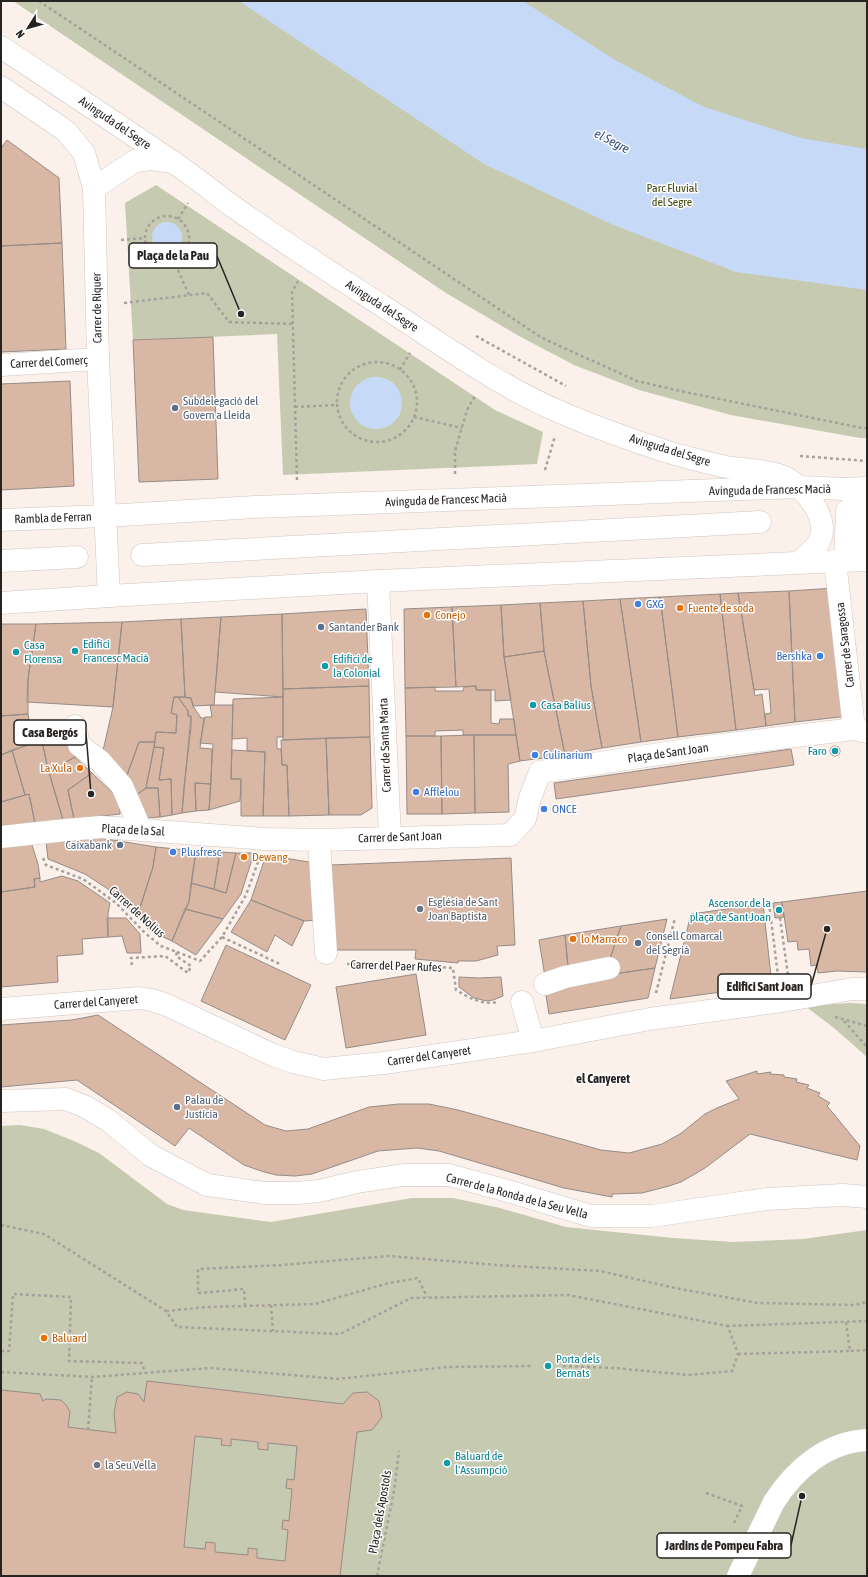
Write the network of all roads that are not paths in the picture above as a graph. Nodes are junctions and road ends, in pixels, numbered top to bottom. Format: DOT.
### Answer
graph roads {
  1 [pos="1,47"];
  2 [pos="1,87"];
  3 [pos="173,162"];
  4 [pos="94,188"];
  5 [pos="98,359"];
  6 [pos="1,365"];
  7 [pos="800,487"];
  8 [pos="867,488"];
  9 [pos="867,507"];
  10 [pos="105,516"];
  11 [pos="867,518"];
  12 [pos="1,520"];
  13 [pos="760,522"];
  14 [pos="142,555"];
  15 [pos="77,557"];
  16 [pos="852,560"];
  17 [pos="1,561"];
  18 [pos="799,562"];
  19 [pos="378,581"];
  20 [pos="109,596"];
  21 [pos="1,603"];
  22 [pos="75,726"];
  23 [pos="861,730"];
  24 [pos="141,830"];
  25 [pos="510,835"];
  26 [pos="1,837"];
  27 [pos="390,837"];
  28 [pos="265,839"];
  29 [pos="319,840"];
  30 [pos="326,954"];
  31 [pos="609,968"];
  32 [pos="545,984"];
  33 [pos="867,989"];
  34 [pos="522,1002"];
  35 [pos="1,1009"];
  36 [pos="533,1041"];
  37 [pos="1,1101"];
  38 [pos="867,1197"];
  39 [pos="867,1440"];
  40 [pos="738,1576"];
  1 -- 3 [label="street, Avinguda del Segre"];
  2 -- 4 [label="street"];
  3 -- 4 [label="street"];
  3 -- 7 [label="street, Avinguda del Segre"];
  4 -- 5 [label="street, Carrer de Riquer"];
  5 -- 6 [label="street, Carrer del Comerç"];
  5 -- 10 [label="street, Carrer de Riquer"];
  7 -- 8 [label="street, Avinguda de Francesc Macià"];
  7 -- 10 [label="street, Avinguda de Francesc Macià"];
  7 -- 18 [label="street"];
  9 -- 16 [label="street"];
  10 -- 12 [label="street, Rambla de Ferran"];
  10 -- 20 [label="street"];
  11 -- 16 [label="street"];
  13 -- 14 [label="street"];
  15 -- 17 [label="street"];
  16 -- 18 [label="street"];
  16 -- 23 [label="street, Carrer de Saragossa"];
  18 -- 19 [label="street"];
  19 -- 20 [label="street"];
  19 -- 27 [label="street, Carrer de Santa Marta"];
  20 -- 21 [label="street"];
  22 -- 24 [label="street"];
  23 -- 25 [label="street, Plaça de Sant Joan"];
  24 -- 26 [label="street, Plaça de la Sal"];
  24 -- 28 [label="street, Plaça de la Sal"];
  25 -- 27 [label="street, Carrer de Sant Joan"];
  27 -- 29 [label="street, Carrer de Sant Joan"];
  28 -- 29 [label="street, Carrer de Sant Joan"];
  29 -- 30 [label="street"];
  31 -- 32 [label="street"];
  33 -- 36 [label="street, Carrer del Canyeret"];
  34 -- 36 [label="street"];
  35 -- 36 [label="street, Carrer del Canyeret"];
  37 -- 38 [label="street, Carrer de la Ronda de la Seu Vella"];
  39 -- 40 [label="street"];
}
